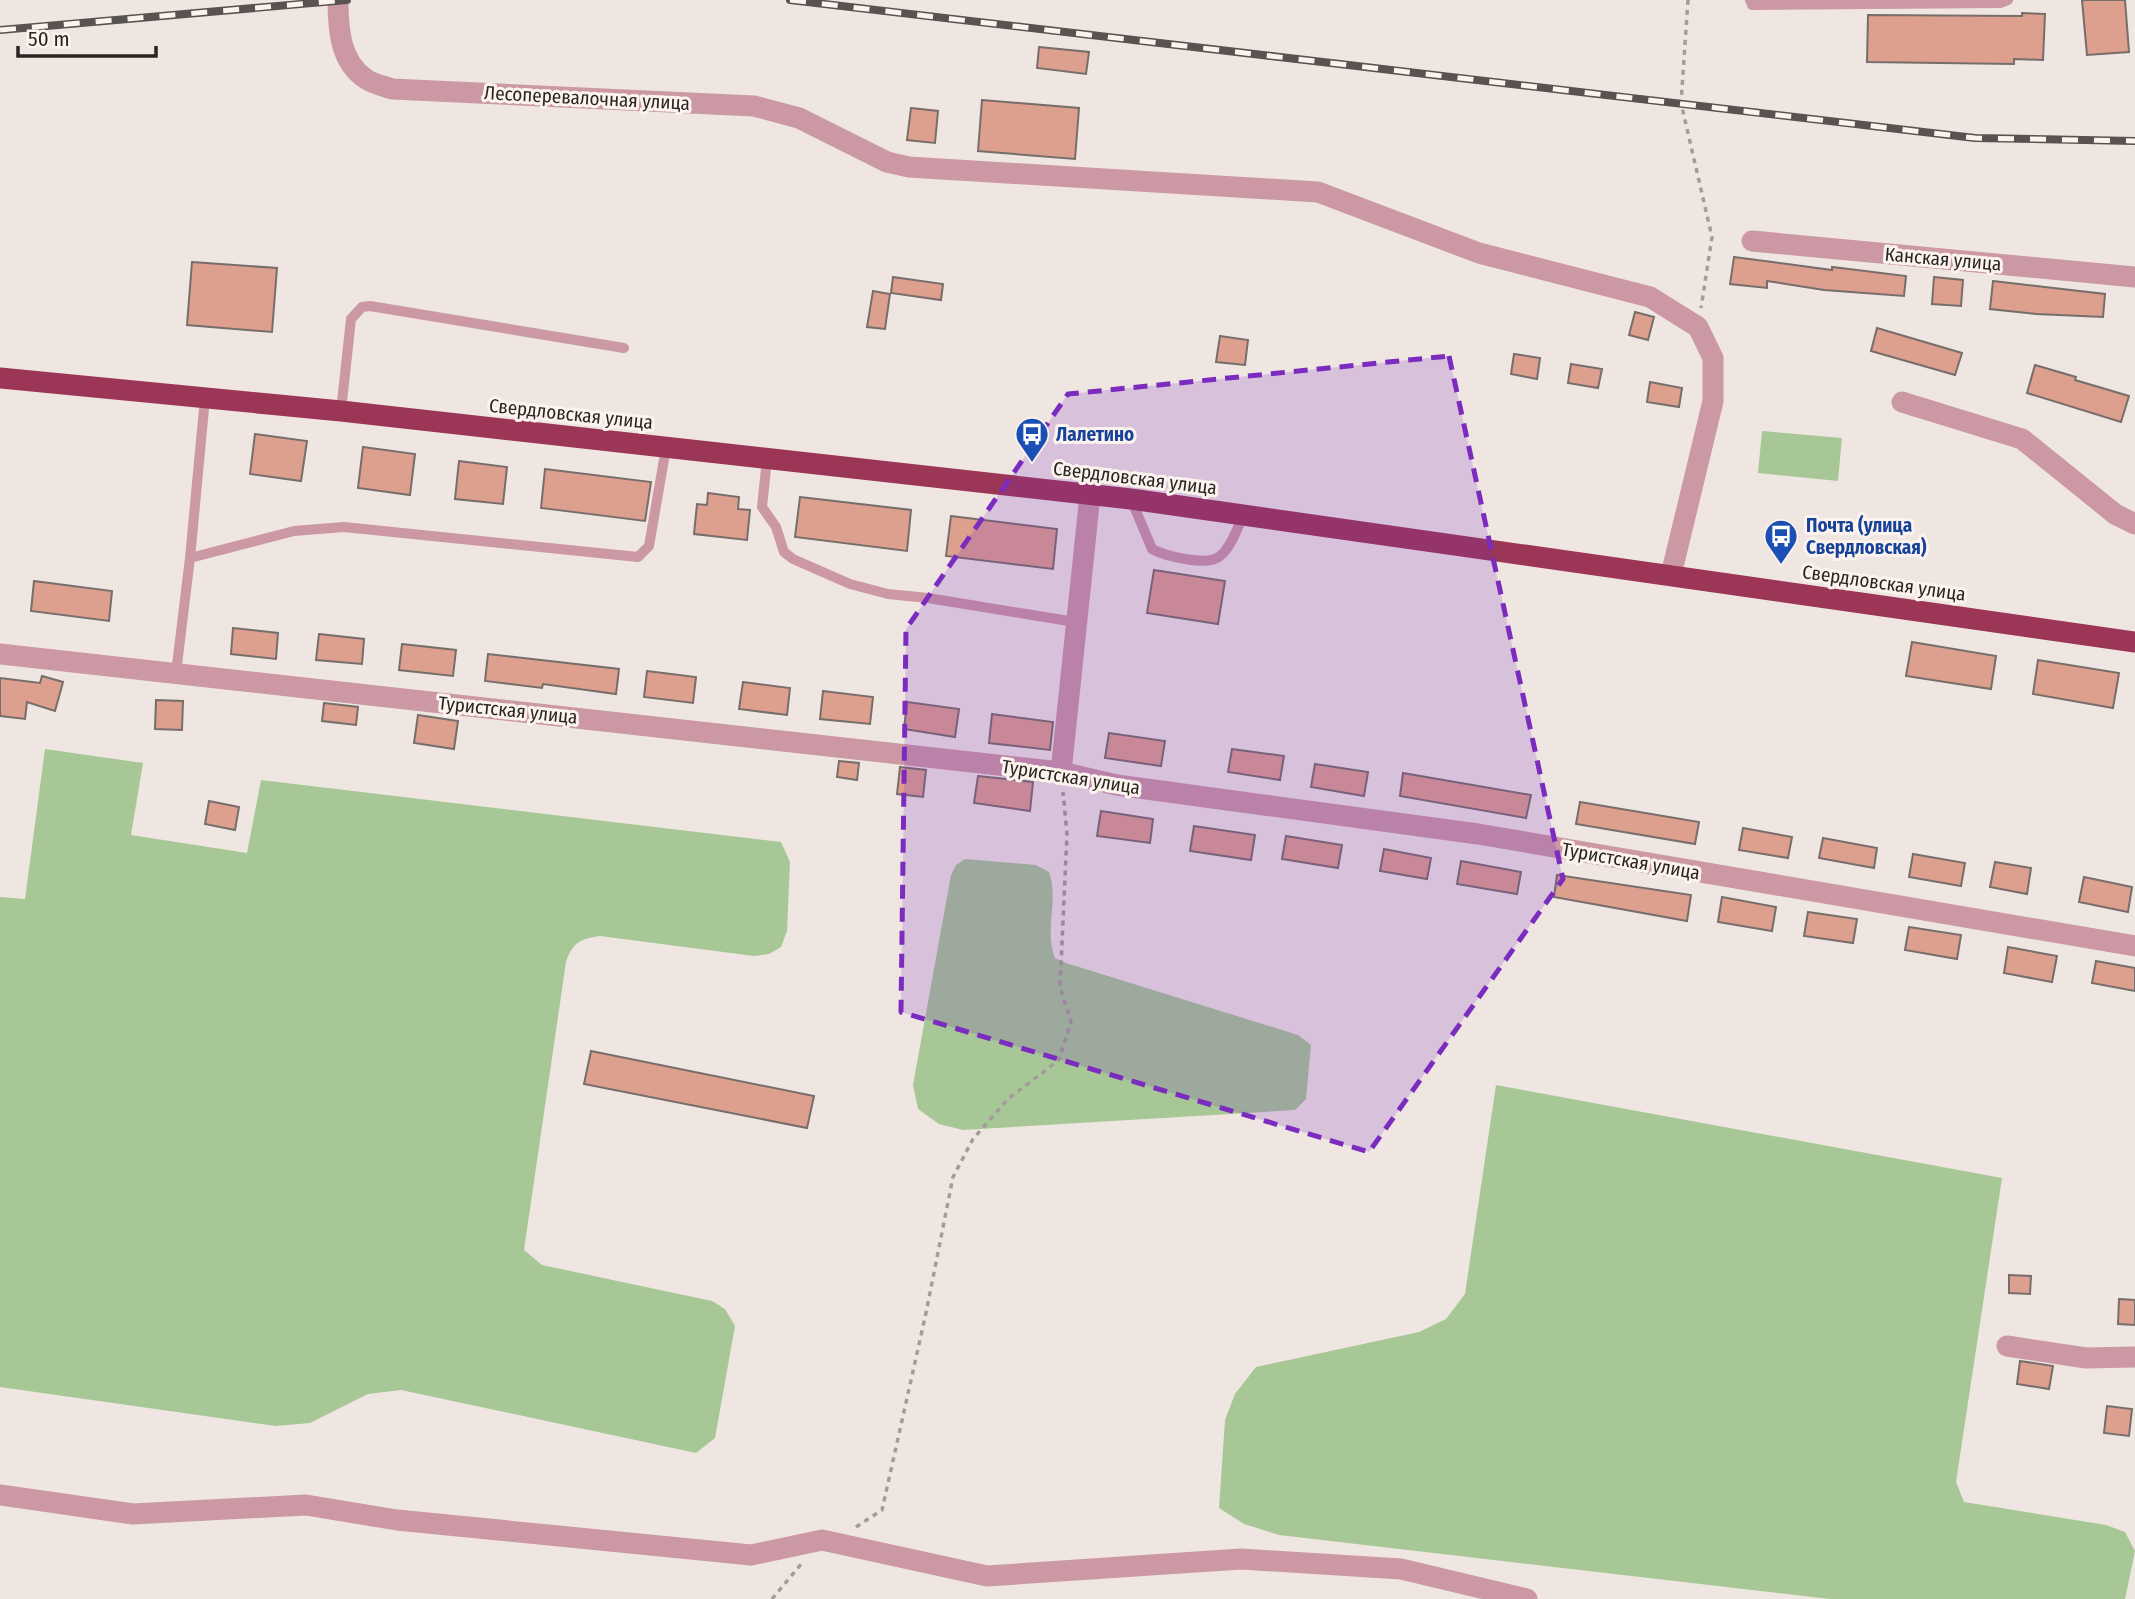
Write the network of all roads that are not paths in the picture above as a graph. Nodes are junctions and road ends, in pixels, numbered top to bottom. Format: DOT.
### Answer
graph roads {
  1 [pos="338,0"];
  2 [pos="1750,0"];
  3 [pos="2008,0"];
  4 [pos="1752,241"];
  5 [pos="2135,277"];
  6 [pos="624,348"];
  7 [pos="0,378"];
  8 [pos="205,398"];
  9 [pos="1902,402"];
  10 [pos="341,411"];
  11 [pos="666,448"];
  12 [pos="767,459"];
  13 [pos="1090,495"];
  14 [pos="1131,499"];
  15 [pos="1244,514"];
  16 [pos="2135,524"];
  17 [pos="190,558"];
  18 [pos="1671,575"];
  19 [pos="1075,622"];
  20 [pos="2135,642"];
  21 [pos="0,654"];
  22 [pos="176,673"];
  23 [pos="1061,772"];
  24 [pos="2135,946"];
  25 [pos="2007,1346"];
  26 [pos="2135,1357"];
  27 [pos="0,1495"];
  28 [pos="1527,1599"];
  1 -- 18 [label="street, Лесоперевалочная улица"];
  2 -- 3 [label="lane"];
  4 -- 5 [label="street, Канская улица"];
  6 -- 10 [label="lane"];
  7 -- 8 [label="highway, Свердловская улица"];
  8 -- 10 [label="highway, Свердловская улица"];
  8 -- 17 [label="lane"];
  9 -- 16 [label="street"];
  10 -- 11 [label="highway, Свердловская улица"];
  11 -- 12 [label="highway, Свердловская улица"];
  11 -- 17 [label="lane"];
  12 -- 13 [label="highway, Свердловская улица"];
  12 -- 19 [label="lane"];
  13 -- 14 [label="highway, Свердловская улица"];
  13 -- 19 [label="street"];
  14 -- 15 [label="highway, Свердловская улица"];
  14 -- 15 [label="lane"];
  15 -- 18 [label="highway, Свердловская улица"];
  17 -- 22 [label="lane"];
  18 -- 20 [label="highway, Свердловская улица"];
  19 -- 23 [label="street"];
  21 -- 22 [label="street, Туристская улица"];
  22 -- 23 [label="street, Туристская улица"];
  23 -- 24 [label="street, Туристская улица"];
  25 -- 26 [label="street"];
  27 -- 28 [label="street"];
}
